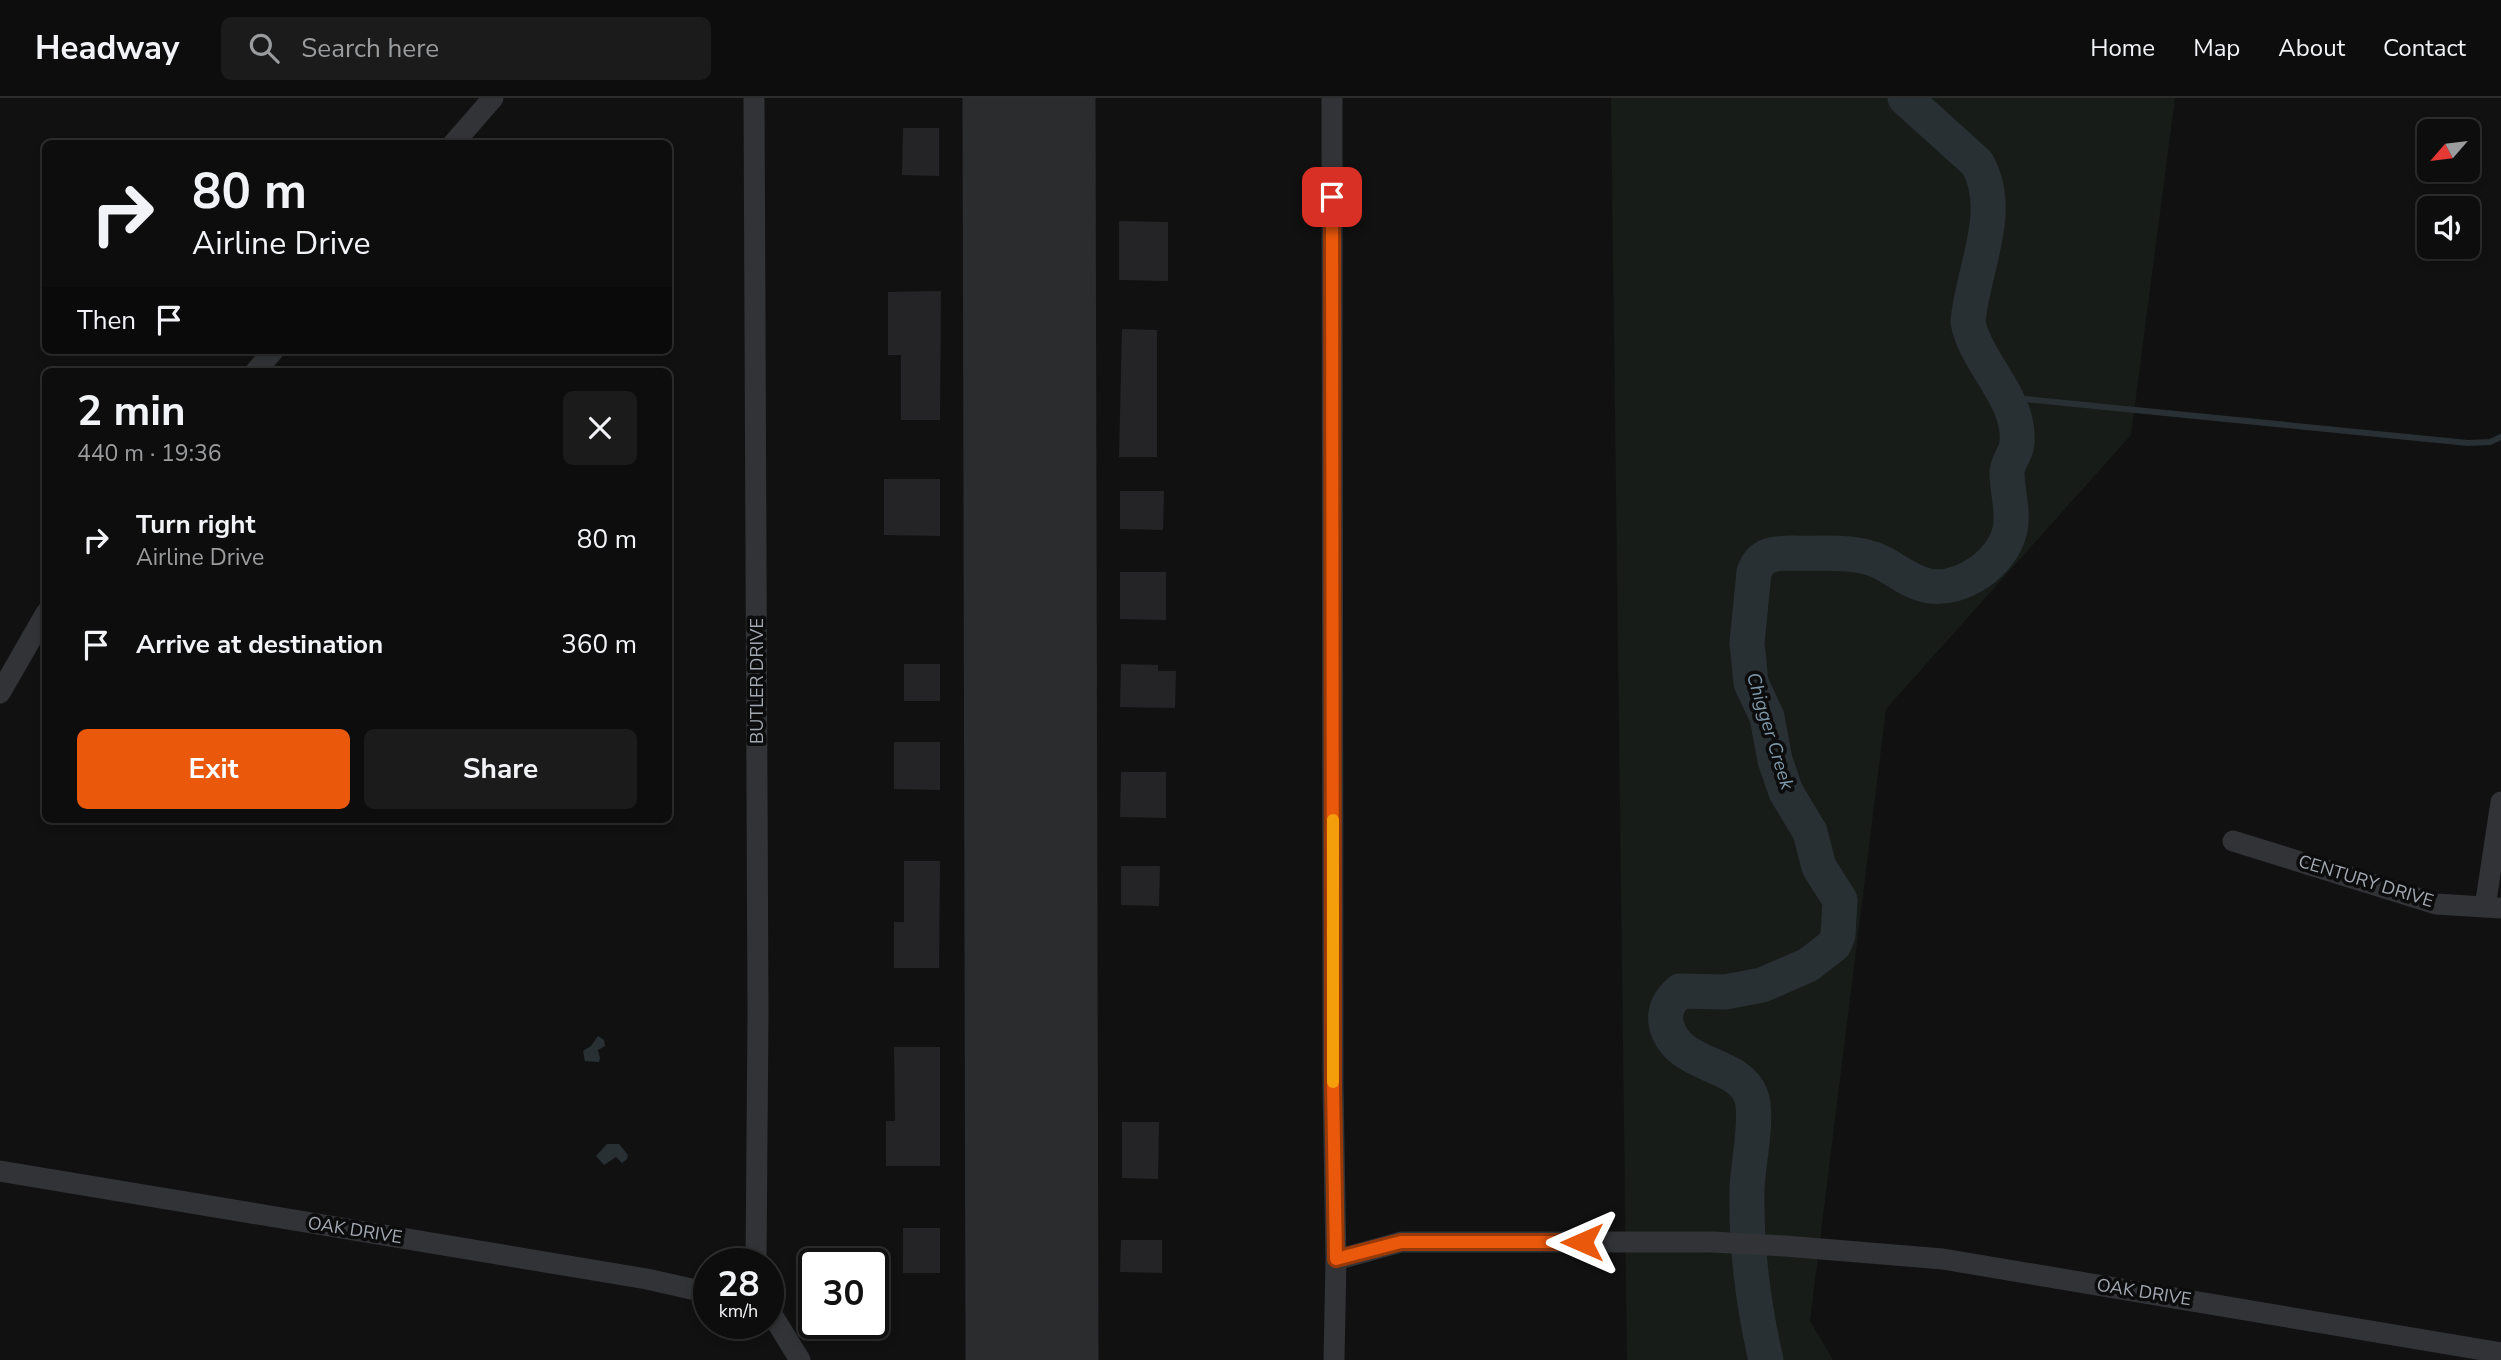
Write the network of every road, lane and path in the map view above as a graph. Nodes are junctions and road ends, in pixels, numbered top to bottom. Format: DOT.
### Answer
graph roads {
  1 [pos="493,98"];
  2 [pos="754,98"];
  3 [pos="1332,98"];
  4 [pos="456,140"];
  5 [pos="271,354"];
  6 [pos="259,368"];
  7 [pos="42,620"];
  8 [pos="0,692"];
  9 [pos="2501,802"];
  10 [pos="2233,841"];
  11 [pos="2493,907"];
  12 [pos="0,1171"];
  13 [pos="756,1248"];
  14 [pos="1336,1259"];
  15 [pos="693,1289"];
  16 [pos="784,1334"];
  17 [pos="2501,1353"];
  18 [pos="800,1360"];
  19 [pos="1334,1360"];
  1 -- 4 [label="street"];
  2 -- 13 [label="street, BUTLER DRIVE"];
  3 -- 14 [label="street"];
  5 -- 6 [label="street"];
  7 -- 8 [label="street"];
  9 -- 11 [label="street"];
  10 -- 11 [label="street, CENTURY DRIVE"];
  12 -- 15 [label="street, OAK DRIVE"];
  14 -- 17 [label="street, OAK DRIVE"];
  14 -- 19 [label="street"];
  16 -- 18 [label="street"];
}
